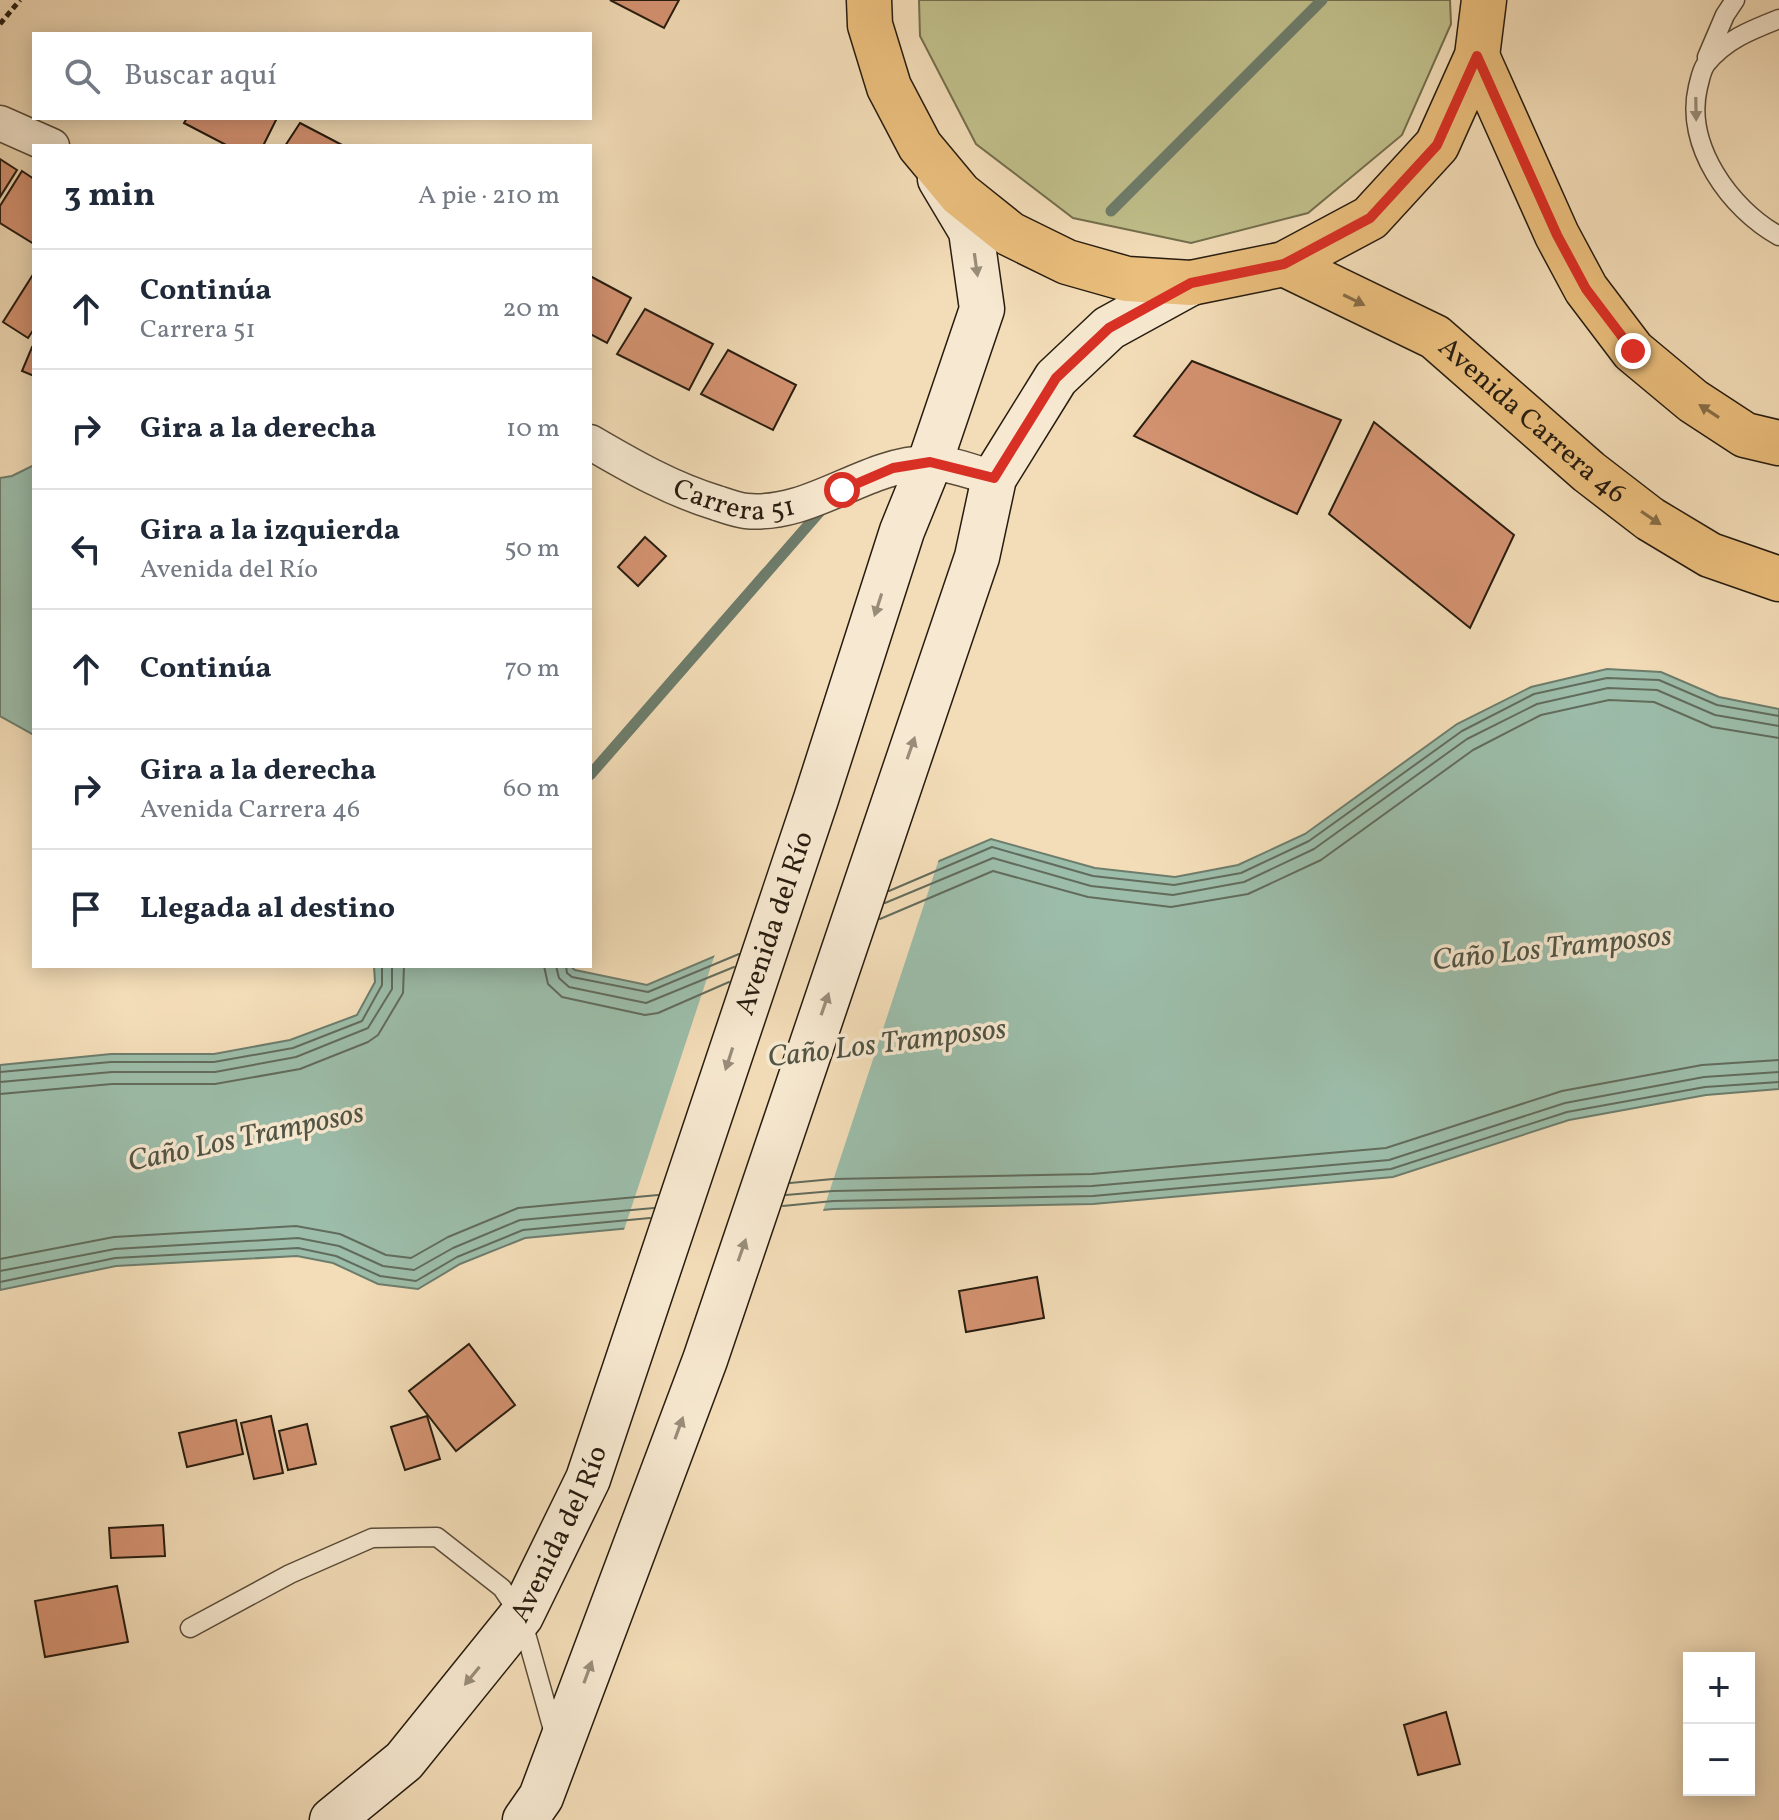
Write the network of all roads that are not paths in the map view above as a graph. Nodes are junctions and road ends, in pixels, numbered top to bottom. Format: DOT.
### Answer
graph roads {
  1 [pos="869,0"];
  2 [pos="1484,0"];
  3 [pos="1735,0"];
  4 [pos="1779,19"];
  5 [pos="1477,56"];
  6 [pos="1703,67"];
  7 [pos="0,123"];
  8 [pos="47,144"];
  9 [pos="920,146"];
  10 [pos="1779,236"];
  11 [pos="1284,264"];
  12 [pos="1191,283"];
  13 [pos="592,443"];
  14 [pos="1779,443"];
  15 [pos="930,462"];
  16 [pos="994,478"];
  17 [pos="1779,579"];
  18 [pos="521,1616"];
  19 [pos="190,1628"];
  20 [pos="559,1751"];
  21 [pos="332,1820"];
  22 [pos="525,1820"];
  1 -- 9 [label="main road"];
  2 -- 5 [label="main road"];
  3 -- 6 [label="lane"];
  4 -- 6 [label="lane"];
  5 -- 11 [label="main road"];
  14 -- 5 [label="main road, one-way"];
  6 -- 10 [label="lane, one-way"];
  7 -- 8 [label="street"];
  9 -- 12 [label="main road"];
  9 -- 15 [label="main road, Avenida del Río, one-way"];
  11 -- 12 [label="main road"];
  11 -- 17 [label="main road, Avenida Carrera 46, one-way"];
  12 -- 16 [label="main road"];
  13 -- 15 [label="street, Carrera 51"];
  15 -- 16 [label="street"];
  15 -- 18 [label="main road, Avenida del Río, one-way"];
  20 -- 16 [label="main road, one-way"];
  18 -- 19 [label="lane"];
  18 -- 20 [label="lane"];
  18 -- 21 [label="main road, Avenida del Río, one-way"];
  20 -- 22 [label="main road"];
}
